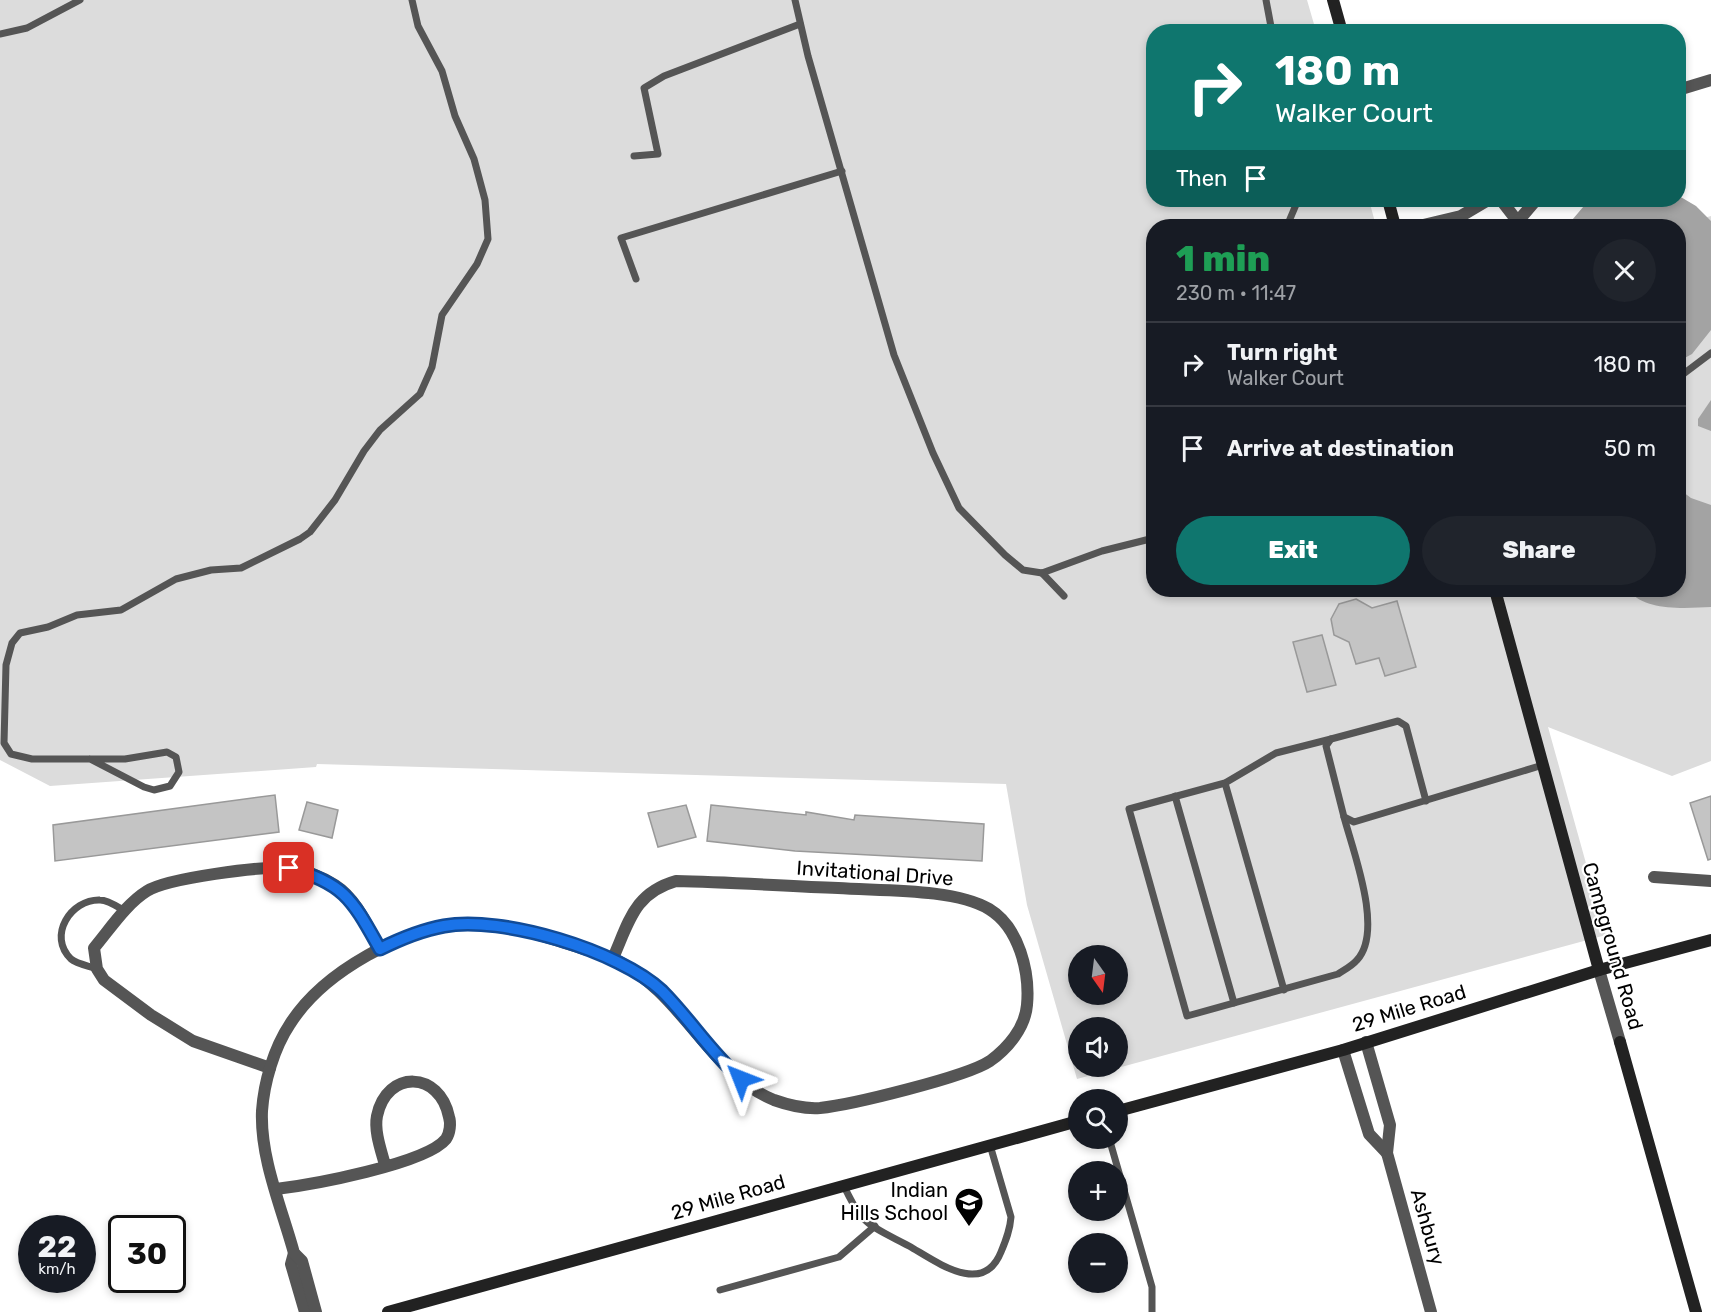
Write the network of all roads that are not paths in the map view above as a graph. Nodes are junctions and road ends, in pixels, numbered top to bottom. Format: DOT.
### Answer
graph roads {
  1 [pos="80,0"];
  2 [pos="412,0"];
  3 [pos="795,0"];
  4 [pos="1266,0"];
  5 [pos="1333,0"];
  6 [pos="800,24"];
  7 [pos="1270,24"];
  8 [pos="1340,24"];
  9 [pos="0,34"];
  10 [pos="1711,80"];
  11 [pos="1686,88"];
  12 [pos="634,156"];
  13 [pos="842,171"];
  14 [pos="1476,207"];
  15 [pos="1530,207"];
  16 [pos="1448,219"];
  17 [pos="1520,219"];
  18 [pos="636,279"];
  19 [pos="1711,353"];
  20 [pos="1686,372"];
  21 [pos="1146,540"];
  22 [pos="1042,573"];
  23 [pos="1064,596"];
  24 [pos="1497,597"];
  25 [pos="1331,739"];
  26 [pos="90,759"];
  27 [pos="1543,765"];
  28 [pos="1225,783"];
  29 [pos="1175,796"];
  30 [pos="1426,801"];
  31 [pos="1344,817"];
  32 [pos="1654,877"];
  33 [pos="1711,881"];
  34 [pos="125,911"];
  35 [pos="1711,940"];
  36 [pos="380,949"];
  37 [pos="613,958"];
  38 [pos="97,969"];
  39 [pos="1599,970"];
  40 [pos="1284,990"];
  41 [pos="1234,1003"];
  42 [pos="1366,1042"];
  43 [pos="1343,1050"];
  44 [pos="270,1068"];
  45 [pos="1128,1108"];
  46 [pos="1068,1124"];
  47 [pos="990,1145"];
  48 [pos="1112,1149"];
  49 [pos="1387,1153"];
  50 [pos="385,1165"];
  51 [pos="843,1185"];
  52 [pos="276,1189"];
  53 [pos="875,1226"];
  54 [pos="294,1253"];
  55 [pos="720,1290"];
  56 [pos="411,1309"];
  57 [pos="304,1312"];
  58 [pos="316,1312"];
  59 [pos="388,1312"];
  60 [pos="1152,1312"];
  61 [pos="1431,1312"];
  62 [pos="1696,1312"];
  1 -- 9 [label="lane"];
  2 -- 26 [label="lane"];
  3 -- 6 [label="lane"];
  4 -- 7 [label="lane"];
  5 -- 8 [label="street"];
  6 -- 12 [label="lane"];
  6 -- 13 [label="lane"];
  10 -- 11 [label="street"];
  13 -- 18 [label="lane"];
  13 -- 22 [label="lane"];
  14 -- 16 [label="street"];
  15 -- 17 [label="street"];
  19 -- 20 [label="lane"];
  21 -- 22 [label="lane"];
  22 -- 23 [label="lane"];
  24 -- 27 [label="street, Campground Road"];
  25 -- 28 [label="lane"];
  25 -- 30 [label="lane"];
  25 -- 31 [label="lane"];
  26 -- 26 [label="lane"];
  27 -- 30 [label="lane"];
  27 -- 39 [label="street, Campground Road"];
  28 -- 29 [label="lane"];
  28 -- 40 [label="lane"];
  29 -- 41 [label="lane"];
  29 -- 41 [label="lane"];
  30 -- 31 [label="lane"];
  31 -- 40 [label="lane"];
  32 -- 33 [label="street"];
  34 -- 36 [label="street"];
  34 -- 38 [label="street"];
  34 -- 38 [label="lane"];
  35 -- 39 [label="street, 29 Mile Road"];
  36 -- 37 [label="street, Invitational Drive"];
  36 -- 44 [label="street, Invitational Drive"];
  37 -- 37 [label="street, Invitational Drive"];
  38 -- 44 [label="street"];
  39 -- 42 [label="street, 29 Mile Road"];
  39 -- 62 [label="street, Campground Road"];
  40 -- 41 [label="lane"];
  42 -- 43 [label="street, 29 Mile Road"];
  42 -- 49 [label="street"];
  43 -- 45 [label="street, 29 Mile Road"];
  43 -- 49 [label="street"];
  44 -- 52 [label="street, Invitational Drive"];
  46 -- 47 [label="street, 29 Mile Road"];
  47 -- 51 [label="street, 29 Mile Road"];
  47 -- 53 [label="lane"];
  48 -- 60 [label="lane"];
  49 -- 61 [label="street, Ashbury"];
  50 -- 50 [label="street"];
  50 -- 52 [label="street"];
  51 -- 53 [label="lane"];
  51 -- 56 [label="street, 29 Mile Road"];
  52 -- 54 [label="street, Invitational Drive"];
  53 -- 55 [label="lane"];
  54 -- 57 [label="street, Invitational Drive"];
  54 -- 58 [label="street, Invitational Drive"];
  56 -- 59 [label="street, 29 Mile Road"];
}
